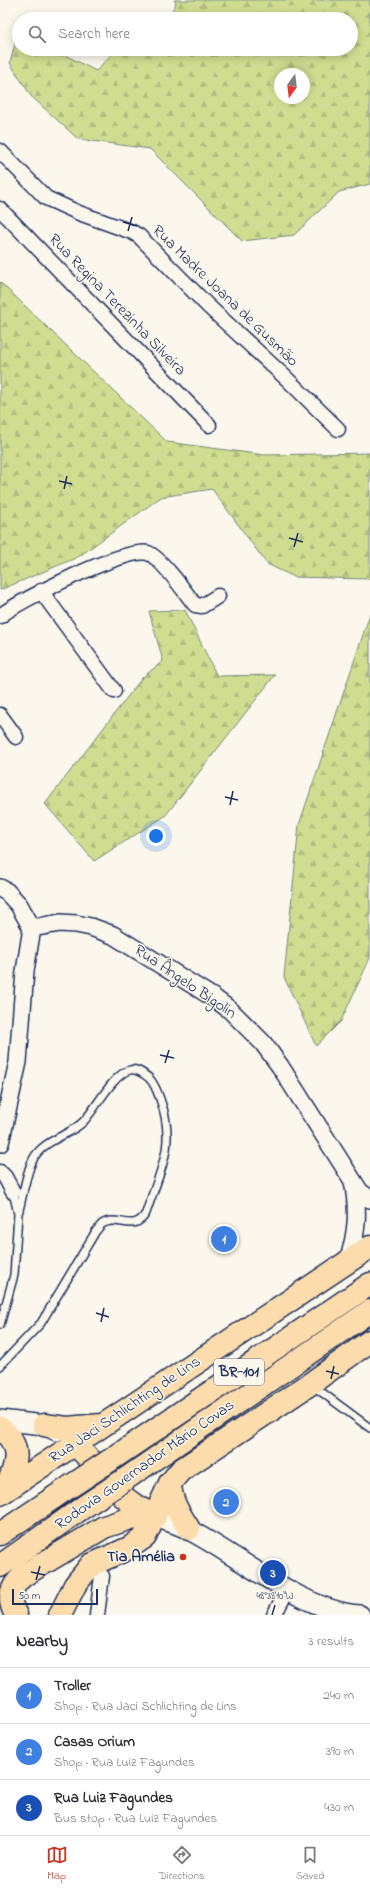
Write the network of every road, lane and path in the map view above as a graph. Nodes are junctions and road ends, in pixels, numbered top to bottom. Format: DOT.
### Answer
graph roads {
  1 [pos="0,151"];
  2 [pos="0,209"];
  3 [pos="209,425"];
  4 [pos="338,429"];
  5 [pos="41,591"];
  6 [pos="218,596"];
  7 [pos="0,616"];
  8 [pos="114,691"];
  9 [pos="0,715"];
  10 [pos="16,737"];
  11 [pos="0,888"];
  12 [pos="32,928"];
  13 [pos="0,1143"];
  14 [pos="0,1172"];
  15 [pos="353,1181"];
  16 [pos="12,1192"];
  17 [pos="370,1199"];
  18 [pos="18,1214"];
  19 [pos="370,1247"];
  20 [pos="348,1262"];
  21 [pos="370,1284"];
  22 [pos="370,1310"];
  23 [pos="0,1325"];
  24 [pos="370,1342"];
  25 [pos="0,1366"];
  26 [pos="310,1384"];
  27 [pos="0,1420"];
  28 [pos="44,1425"];
  29 [pos="102,1425"];
  30 [pos="0,1428"];
  31 [pos="370,1428"];
  32 [pos="74,1444"];
  33 [pos="170,1483"];
  34 [pos="2,1492"];
  35 [pos="155,1516"];
  36 [pos="104,1527"];
  37 [pos="189,1530"];
  38 [pos="0,1534"];
  39 [pos="0,1566"];
  40 [pos="102,1576"];
  41 [pos="288,1589"];
  42 [pos="16,1615"];
  43 [pos="60,1615"];
  44 [pos="97,1615"];
  45 [pos="274,1615"];
  46 [pos="360,1615"];
  1 -- 4 [label="street, Rua Madre Joana de Gusmão"];
  2 -- 3 [label="street, Rua Regina Terezinha Silveira"];
  5 -- 6 [label="street"];
  5 -- 7 [label="street"];
  5 -- 8 [label="street"];
  9 -- 10 [label="street"];
  11 -- 12 [label="street"];
  12 -- 13 [label="street"];
  12 -- 15 [label="street, Rua Ângelo Bigolin"];
  14 -- 16 [label="street"];
  15 -- 17 [label="street, Rua Ângelo Bigolin"];
  15 -- 20 [label="street"];
  16 -- 18 [label="lane"];
  18 -- 23 [label="lane"];
  18 -- 25 [label="lane"];
  19 -- 20 [label="main road, Rua Jaci Schlichting de Lins"];
  20 -- 29 [label="main road, Rua Jaci Schlichting de Lins"];
  21 -- 38 [label="main road, Rodovia Governador Mário Covas / BR-101, bridge"];
  22 -- 39 [label="main road, Rodovia Governador Mário Covas / BR-101, bridge"];
  24 -- 26 [label="main road"];
  26 -- 31 [label="lane"];
  26 -- 33 [label="main road"];
  27 -- 28 [label="main road"];
  28 -- 29 [label="main road"];
  28 -- 32 [label="main road"];
  29 -- 32 [label="main road, Rua Jaci Schlichting de Lins"];
  30 -- 34 [label="main road"];
  32 -- 34 [label="main road, Rua Jaci Schlichting de Lins"];
  32 -- 35 [label="main road"];
  32 -- 36 [label="main road"];
  33 -- 35 [label="main road"];
  33 -- 37 [label="main road"];
  35 -- 36 [label="main road"];
  35 -- 37 [label="main road"];
  35 -- 43 [label="main road"];
  36 -- 42 [label="main road"];
  37 -- 41 [label="main road"];
  40 -- 44 [label="street"];
  41 -- 45 [label="street"];
  41 -- 46 [label="main road"];
}
